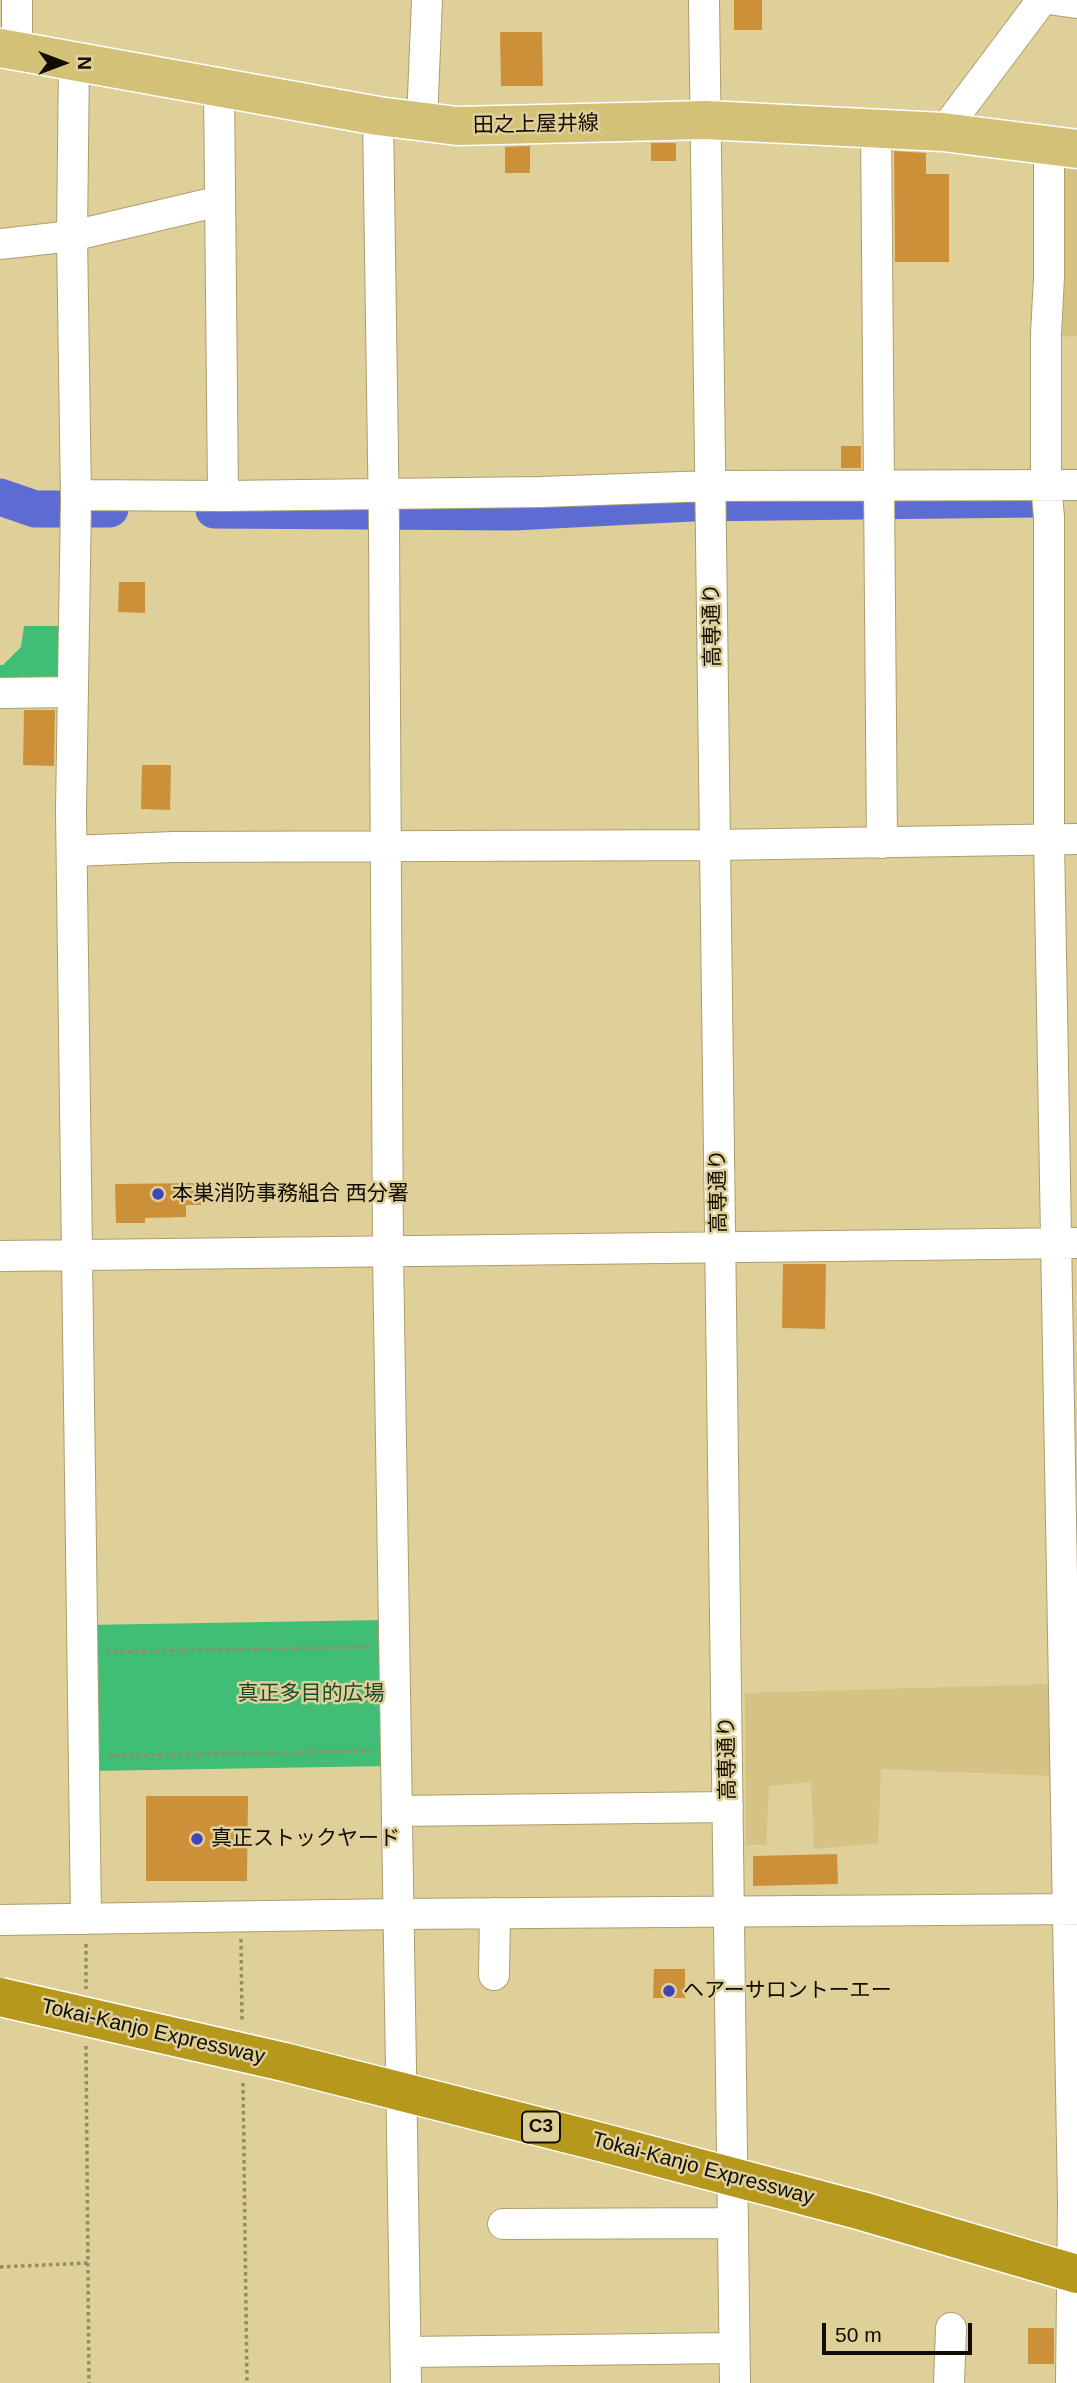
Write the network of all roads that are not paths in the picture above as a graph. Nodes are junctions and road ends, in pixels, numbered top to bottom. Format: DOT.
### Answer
graph roads {
  1 [pos="17,0"];
  2 [pos="427,0"];
  3 [pos="704,0"];
  4 [pos="1042,0"];
  5 [pos="1055,0"];
  6 [pos="1077,3"];
  7 [pos="9,49"];
  8 [pos="74,61"];
  9 [pos="219,87"];
  10 [pos="378,117"];
  11 [pos="706,120"];
  12 [pos="422,121"];
  13 [pos="876,128"];
  14 [pos="943,132"];
  15 [pos="1063,147"];
  16 [pos="220,201"];
  17 [pos="72,236"];
  18 [pos="0,244"];
  19 [pos="1046,484"];
  20 [pos="879,485"];
  21 [pos="1077,485"];
  22 [pos="384,494"];
  23 [pos="223,496"];
  24 [pos="711,498"];
  25 [pos="76,504"];
  26 [pos="73,692"];
  27 [pos="0,693"];
  28 [pos="1063,839"];
  29 [pos="882,843"];
  30 [pos="715,845"];
  31 [pos="385,847"];
  32 [pos="72,851"];
  33 [pos="1066,1243"];
  34 [pos="720,1249"];
  35 [pos="388,1253"];
  36 [pos="76,1255"];
  37 [pos="0,1256"];
  38 [pos="729,1807"];
  39 [pos="397,1811"];
  40 [pos="1073,1909"];
  41 [pos="730,1911"];
  42 [pos="495,1913"];
  43 [pos="399,1914"];
  44 [pos="86,1919"];
  45 [pos="0,1920"];
  46 [pos="494,1975"];
  47 [pos="0,1997"];
  48 [pos="733,2223"];
  49 [pos="503,2224"];
  50 [pos="1077,2274"];
  51 [pos="951,2328"];
  52 [pos="734,2348"];
  53 [pos="406,2352"];
  54 [pos="406,2383"];
  55 [pos="735,2383"];
  56 [pos="949,2383"];
  57 [pos="1071,2383"];
  1 -- 7 [label="street"];
  2 -- 12 [label="street"];
  3 -- 11 [label="street, 高専通り"];
  4 -- 14 [label="street"];
  5 -- 6 [label="street"];
  7 -- 8 [label="main road, 田之上屋井線"];
  8 -- 9 [label="main road, 田之上屋井線"];
  8 -- 17 [label="street"];
  9 -- 10 [label="main road, 田之上屋井線"];
  9 -- 16 [label="street"];
  10 -- 12 [label="main road, 田之上屋井線"];
  10 -- 22 [label="street"];
  11 -- 12 [label="main road, 田之上屋井線"];
  11 -- 13 [label="main road, 田之上屋井線"];
  11 -- 24 [label="street, 高専通り"];
  13 -- 14 [label="main road, 田之上屋井線"];
  13 -- 20 [label="street"];
  14 -- 15 [label="main road, 田之上屋井線"];
  15 -- 19 [label="street"];
  16 -- 17 [label="street"];
  16 -- 23 [label="street"];
  17 -- 18 [label="street"];
  17 -- 25 [label="street"];
  19 -- 20 [label="street"];
  19 -- 21 [label="street"];
  19 -- 28 [label="street"];
  20 -- 24 [label="street"];
  20 -- 29 [label="street"];
  22 -- 23 [label="street"];
  22 -- 24 [label="street"];
  22 -- 31 [label="street"];
  23 -- 25 [label="street"];
  24 -- 30 [label="street, 高専通り"];
  25 -- 26 [label="street"];
  26 -- 27 [label="street"];
  26 -- 32 [label="street"];
  28 -- 29 [label="street"];
  28 -- 33 [label="street"];
  29 -- 30 [label="street"];
  30 -- 31 [label="street"];
  30 -- 34 [label="street, 高専通り"];
  31 -- 32 [label="street"];
  31 -- 35 [label="street"];
  32 -- 36 [label="street"];
  33 -- 34 [label="street"];
  33 -- 40 [label="street"];
  34 -- 35 [label="street"];
  34 -- 38 [label="street, 高専通り"];
  35 -- 36 [label="street"];
  35 -- 39 [label="street"];
  36 -- 37 [label="street"];
  36 -- 44 [label="street"];
  38 -- 39 [label="street"];
  38 -- 41 [label="street, 高専通り"];
  39 -- 43 [label="street"];
  40 -- 41 [label="street"];
  40 -- 57 [label="street"];
  41 -- 42 [label="street"];
  41 -- 48 [label="street, 高専通り"];
  42 -- 43 [label="street"];
  42 -- 46 [label="street"];
  43 -- 44 [label="street"];
  43 -- 53 [label="street"];
  44 -- 45 [label="street"];
  47 -- 50 [label="highway, Tokai-Kanjo Expressway / C3, bridge"];
  48 -- 49 [label="street"];
  48 -- 52 [label="street, 高専通り"];
  51 -- 56 [label="street"];
  52 -- 53 [label="street"];
  52 -- 55 [label="street, 高専通り"];
  53 -- 54 [label="street"];
}
